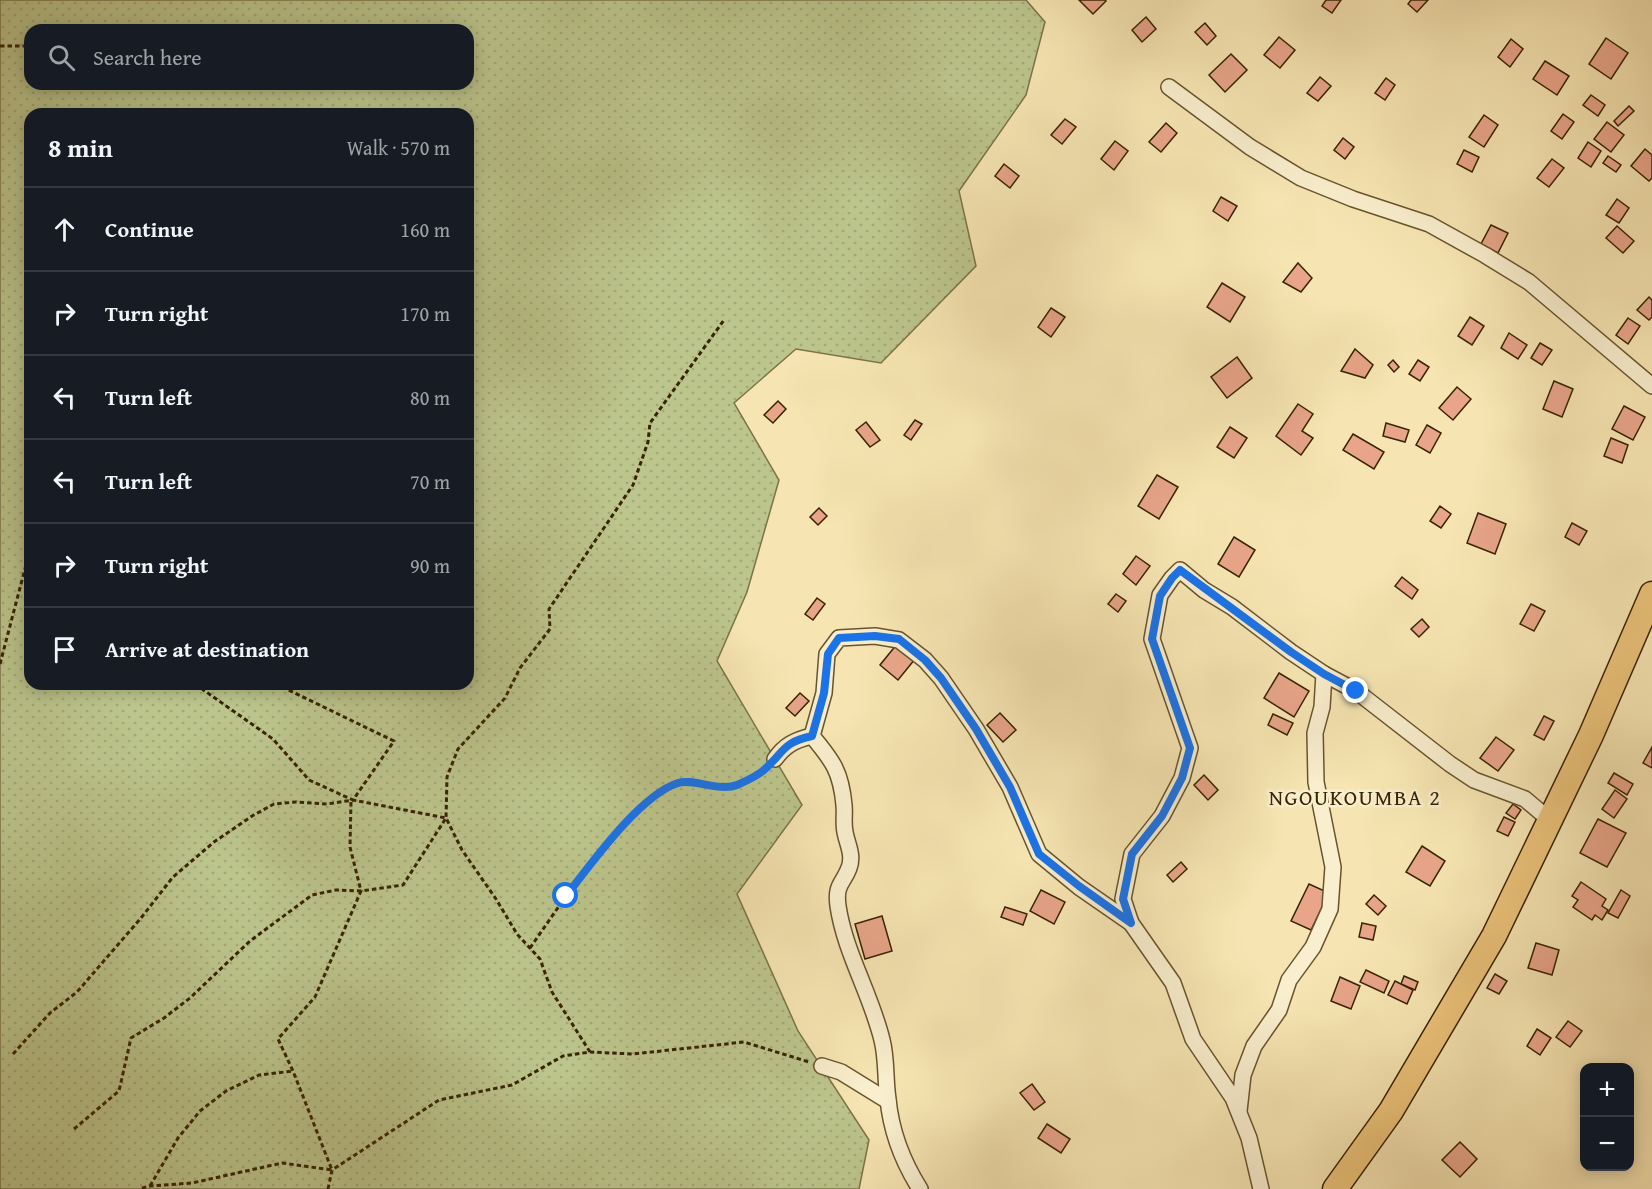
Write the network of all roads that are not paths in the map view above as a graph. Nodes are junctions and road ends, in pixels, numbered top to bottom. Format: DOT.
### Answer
graph roads {
  1 [pos="1169,87"];
  2 [pos="1652,386"];
  3 [pos="1652,594"];
  4 [pos="1324,674"];
  5 [pos="812,736"];
  6 [pos="775,759"];
  7 [pos="1551,821"];
  8 [pos="1131,923"];
  9 [pos="822,1066"];
  10 [pos="888,1101"];
  11 [pos="1239,1114"];
  12 [pos="916,1184"];
  13 [pos="1260,1189"];
  14 [pos="1335,1189"];
  1 -- 2 [label="street"];
  3 -- 7 [label="main road"];
  4 -- 7 [label="street"];
  4 -- 8 [label="street"];
  4 -- 11 [label="street"];
  5 -- 6 [label="street"];
  5 -- 8 [label="street"];
  5 -- 10 [label="street"];
  7 -- 14 [label="main road"];
  8 -- 11 [label="street"];
  9 -- 10 [label="street"];
  10 -- 12 [label="street"];
  11 -- 13 [label="street"];
}
